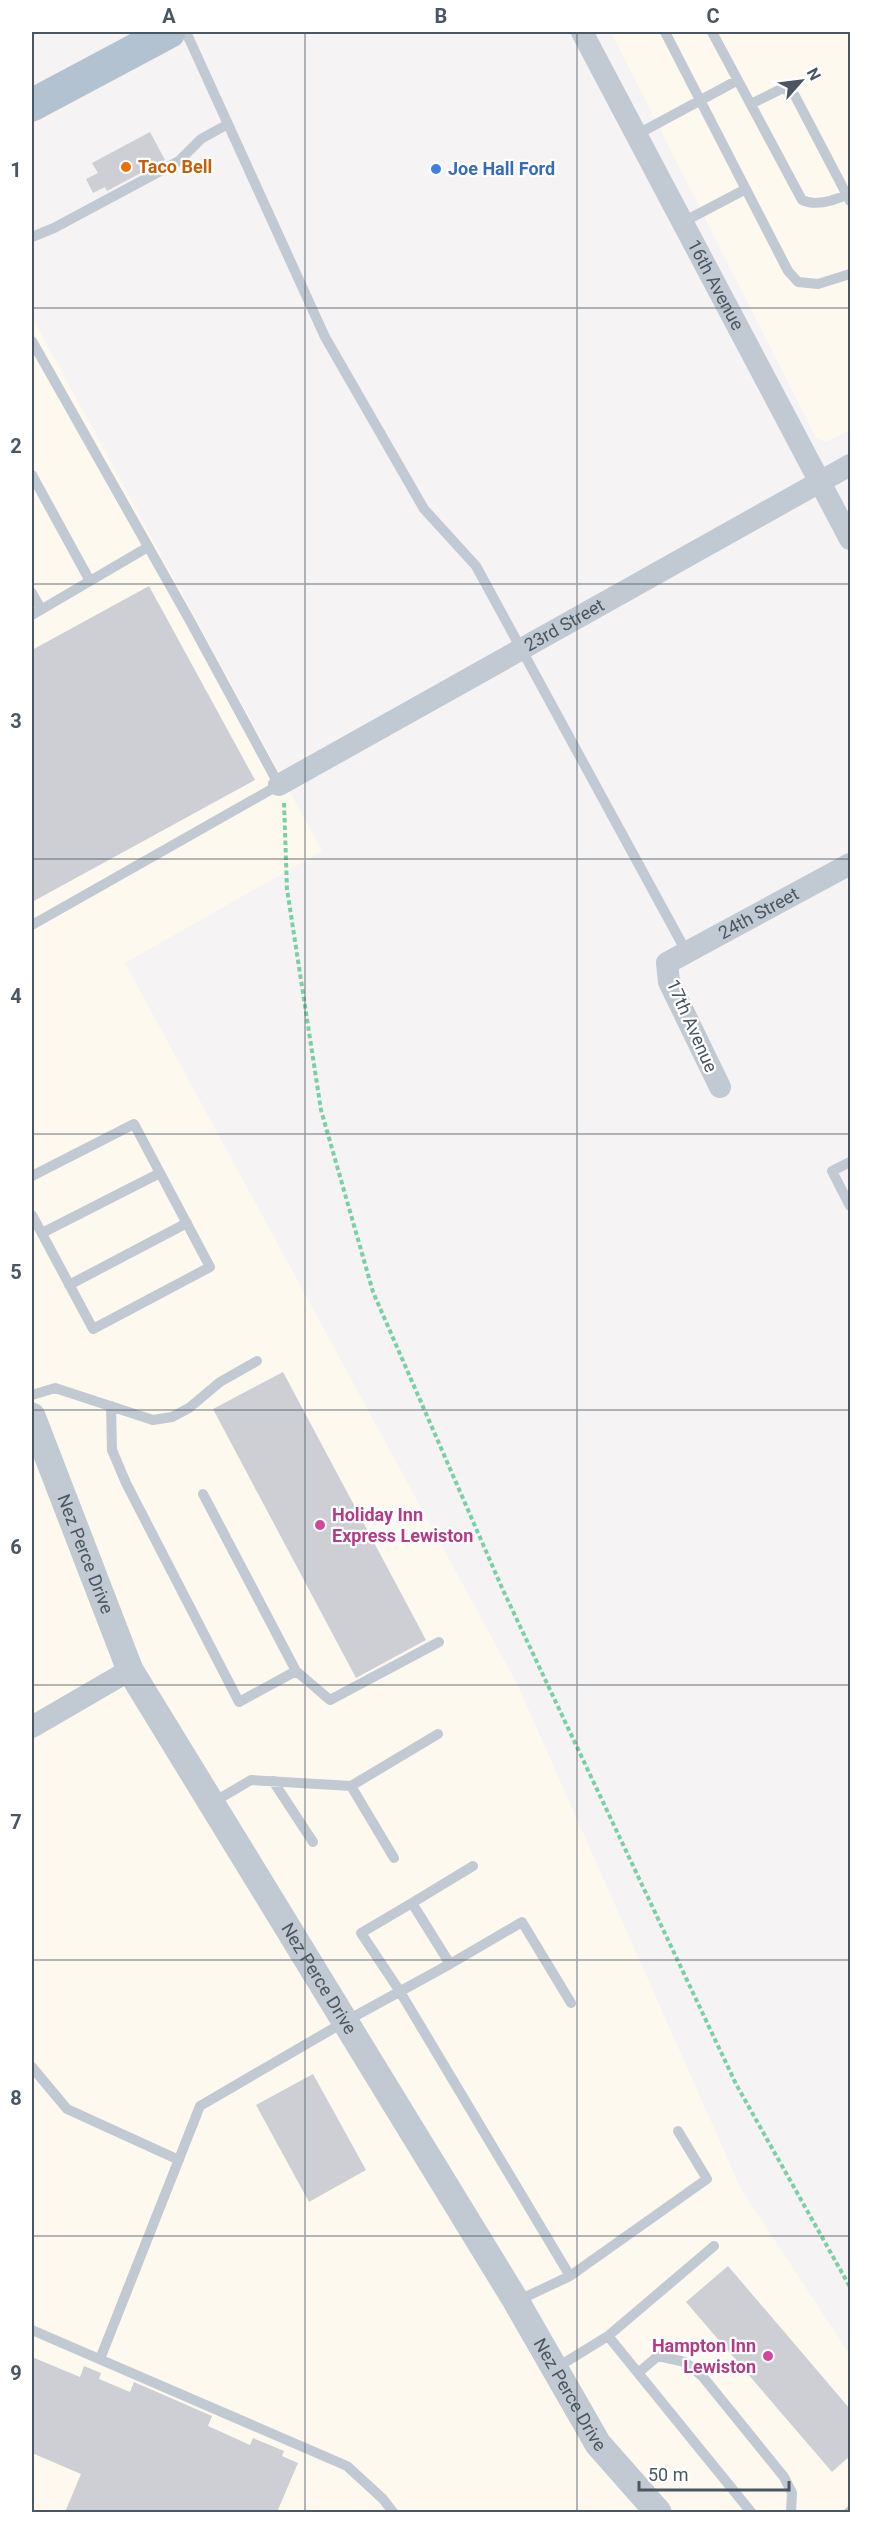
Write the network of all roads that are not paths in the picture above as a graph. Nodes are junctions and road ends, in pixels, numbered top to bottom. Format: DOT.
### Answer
graph roads {
  1 [pos="169,32"];
  2 [pos="186,32"];
  3 [pos="582,32"];
  4 [pos="665,32"];
  5 [pos="712,32"];
  6 [pos="738,80"];
  7 [pos="701,100"];
  8 [pos="751,104"];
  9 [pos="32,105"];
  10 [pos="228,124"];
  11 [pos="636,135"];
  12 [pos="746,189"];
  13 [pos="849,196"];
  14 [pos="683,222"];
  15 [pos="32,237"];
  16 [pos="850,274"];
  17 [pos="32,342"];
  18 [pos="850,465"];
  19 [pos="32,475"];
  20 [pos="819,481"];
  21 [pos="850,539"];
  22 [pos="148,547"];
  23 [pos="90,581"];
  24 [pos="32,593"];
  25 [pos="36,612"];
  26 [pos="522,648"];
  27 [pos="279,785"];
  28 [pos="850,864"];
  29 [pos="32,925"];
  30 [pos="677,958"];
  31 [pos="720,1087"];
  32 [pos="850,1162"];
  33 [pos="160,1173"];
  34 [pos="32,1176"];
  35 [pos="850,1206"];
  36 [pos="32,1215"];
  37 [pos="187,1223"];
  38 [pos="42,1233"];
  39 [pos="69,1284"];
  40 [pos="258,1361"];
  41 [pos="32,1395"];
  42 [pos="111,1406"];
  43 [pos="32,1416"];
  44 [pos="203,1494"];
  45 [pos="439,1642"];
  46 [pos="130,1670"];
  47 [pos="296,1671"];
  48 [pos="32,1726"];
  49 [pos="438,1734"];
  50 [pos="273,1781"];
  51 [pos="351,1786"];
  52 [pos="212,1803"];
  53 [pos="313,1842"];
  54 [pos="394,1858"];
  55 [pos="473,1866"];
  56 [pos="412,1903"];
  57 [pos="450,1964"];
  58 [pos="399,1990"];
  59 [pos="571,2003"];
  60 [pos="346,2021"];
  61 [pos="32,2067"];
  62 [pos="678,2131"];
  63 [pos="179,2160"];
  64 [pos="714,2246"];
  65 [pos="570,2276"];
  66 [pos="516,2301"];
  67 [pos="32,2330"];
  68 [pos="608,2336"];
  69 [pos="100,2360"];
  70 [pos="554,2370"];
  71 [pos="638,2373"];
  72 [pos="393,2512"];
  73 [pos="657,2512"];
  74 [pos="751,2512"];
  75 [pos="791,2512"];
  1 -- 9 [label="main road"];
  2 -- 10 [label="lane"];
  3 -- 11 [label="street, 16th Avenue"];
  4 -- 7 [label="lane"];
  5 -- 6 [label="lane"];
  6 -- 7 [label="lane"];
  6 -- 8 [label="lane"];
  7 -- 11 [label="lane"];
  7 -- 12 [label="lane"];
  8 -- 13 [label="lane"];
  8 -- 13 [label="lane"];
  10 -- 15 [label="lane"];
  10 -- 26 [label="lane"];
  11 -- 14 [label="street, 16th Avenue"];
  12 -- 14 [label="lane"];
  12 -- 16 [label="lane"];
  14 -- 20 [label="street, 16th Avenue"];
  17 -- 22 [label="lane"];
  18 -- 20 [label="street, 23rd Street"];
  19 -- 23 [label="lane"];
  20 -- 21 [label="street, 16th Avenue"];
  20 -- 26 [label="street, 23rd Street"];
  22 -- 23 [label="lane"];
  22 -- 27 [label="lane"];
  23 -- 25 [label="lane"];
  24 -- 25 [label="lane"];
  26 -- 27 [label="street, 23rd Street"];
  26 -- 30 [label="lane"];
  27 -- 29 [label="lane"];
  28 -- 30 [label="street, 24th Street"];
  30 -- 31 [label="street, 17th Avenue"];
  32 -- 35 [label="lane"];
  33 -- 34 [label="lane"];
  33 -- 37 [label="lane"];
  33 -- 38 [label="lane"];
  36 -- 38 [label="lane"];
  37 -- 39 [label="lane"];
  37 -- 39 [label="lane"];
  38 -- 39 [label="lane"];
  40 -- 42 [label="lane"];
  41 -- 42 [label="lane"];
  42 -- 47 [label="lane"];
  43 -- 46 [label="street, Nez Perce Drive"];
  44 -- 47 [label="lane"];
  45 -- 47 [label="lane"];
  46 -- 48 [label="street"];
  46 -- 52 [label="street, Nez Perce Drive"];
  49 -- 51 [label="lane"];
  50 -- 51 [label="lane"];
  50 -- 52 [label="lane"];
  50 -- 53 [label="lane"];
  51 -- 54 [label="lane"];
  52 -- 60 [label="street, Nez Perce Drive"];
  55 -- 56 [label="lane"];
  56 -- 57 [label="lane"];
  56 -- 58 [label="lane"];
  57 -- 58 [label="lane"];
  57 -- 59 [label="lane"];
  58 -- 60 [label="lane"];
  58 -- 65 [label="lane"];
  60 -- 63 [label="lane"];
  60 -- 66 [label="street, Nez Perce Drive"];
  61 -- 63 [label="lane"];
  62 -- 65 [label="lane"];
  63 -- 69 [label="lane"];
  64 -- 68 [label="lane"];
  65 -- 66 [label="lane"];
  66 -- 70 [label="street, Nez Perce Drive"];
  67 -- 69 [label="lane"];
  68 -- 70 [label="lane"];
  68 -- 71 [label="lane"];
  69 -- 72 [label="lane"];
  70 -- 73 [label="street, Nez Perce Drive"];
  71 -- 74 [label="lane"];
  71 -- 75 [label="lane"];
}
